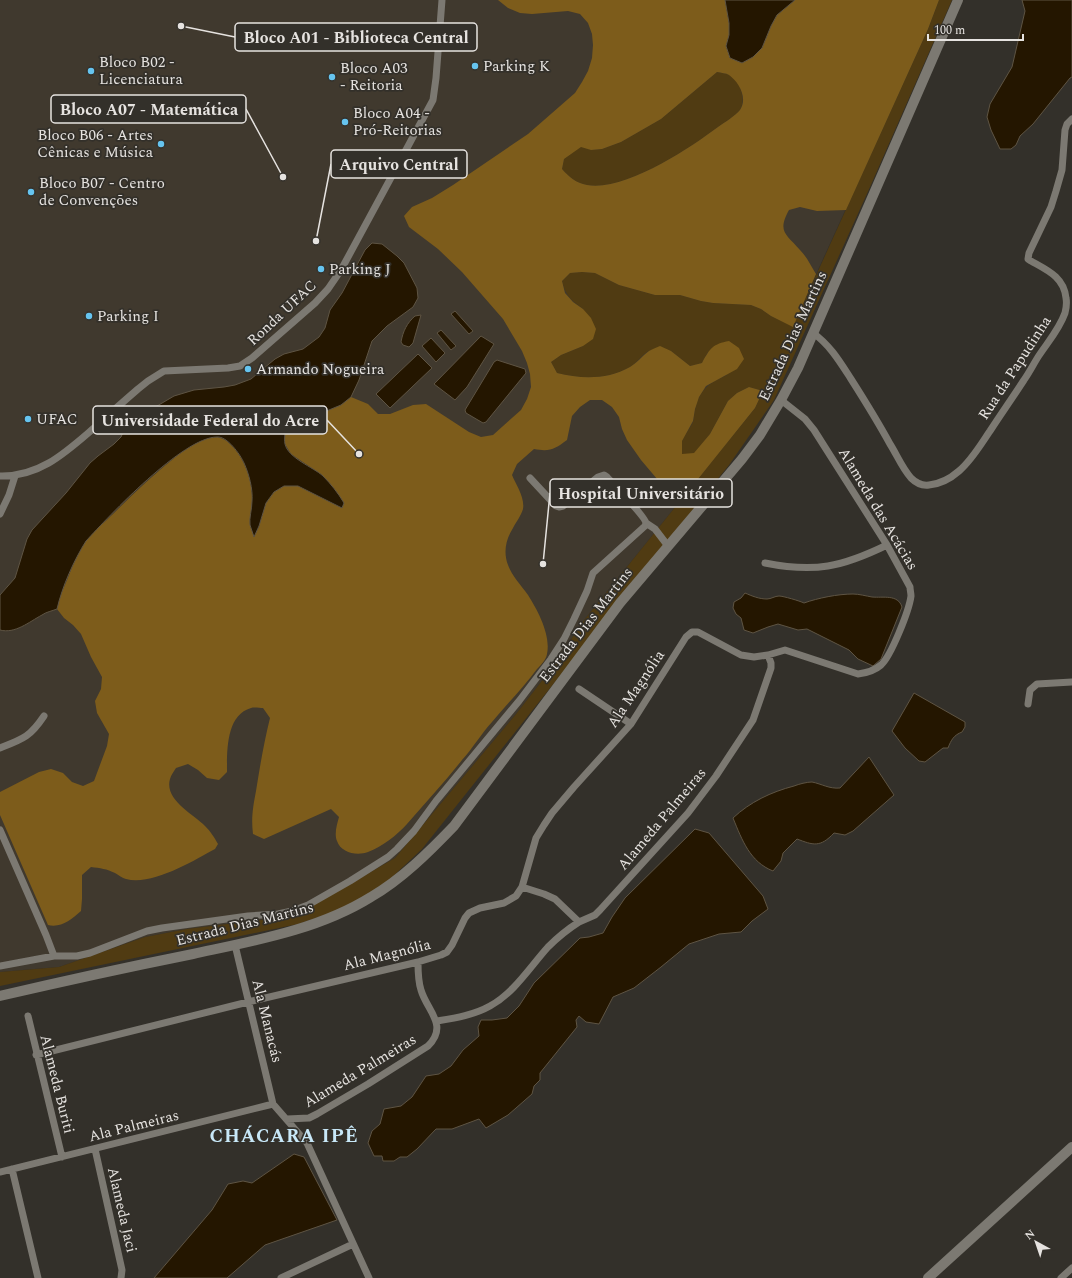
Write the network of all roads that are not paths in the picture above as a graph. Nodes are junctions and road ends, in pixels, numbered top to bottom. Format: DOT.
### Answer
graph roads {
  1 [pos="442,0"];
  2 [pos="958,0"];
  3 [pos="1072,118"];
  4 [pos="814,333"];
  5 [pos="782,400"];
  6 [pos="0,476"];
  7 [pos="15,476"];
  8 [pos="530,478"];
  9 [pos="0,514"];
  10 [pos="646,523"];
  11 [pos="887,545"];
  12 [pos="668,546"];
  13 [pos="765,563"];
  14 [pos="682,644"];
  15 [pos="768,655"];
  16 [pos="1072,682"];
  17 [pos="579,689"];
  18 [pos="1028,704"];
  19 [pos="44,716"];
  20 [pos="631,724"];
  21 [pos="0,748"];
  22 [pos="0,830"];
  23 [pos="522,887"];
  24 [pos="579,922"];
  25 [pos="235,945"];
  26 [pos="54,956"];
  27 [pos="418,962"];
  28 [pos="0,966"];
  29 [pos="0,996"];
  30 [pos="248,1002"];
  31 [pos="28,1016"];
  32 [pos="437,1021"];
  33 [pos="36,1055"];
  34 [pos="273,1104"];
  35 [pos="286,1119"];
  36 [pos="1072,1147"];
  37 [pos="95,1149"];
  38 [pos="62,1157"];
  39 [pos="12,1169"];
  40 [pos="0,1172"];
  41 [pos="353,1244"];
  42 [pos="1072,1268"];
  43 [pos="38,1278"];
  44 [pos="121,1278"];
  45 [pos="281,1278"];
  46 [pos="369,1278"];
  47 [pos="928,1278"];
  48 [pos="1061,1278"];
  1 -- 7 [label="street, Ronda UFAC"];
  2 -- 4 [label="street, Estrada Dias Martins"];
  3 -- 4 [label="street, Rua da Papudinha"];
  4 -- 5 [label="street, Estrada Dias Martins"];
  5 -- 11 [label="street, Alameda das Acácias"];
  5 -- 12 [label="street, Estrada Dias Martins"];
  6 -- 7 [label="street, Ronda UFAC"];
  7 -- 9 [label="street"];
  8 -- 10 [label="street"];
  10 -- 12 [label="street"];
  10 -- 26 [label="street"];
  11 -- 13 [label="street"];
  11 -- 15 [label="street, Alameda das Acácias"];
  12 -- 25 [label="street, Estrada Dias Martins"];
  14 -- 15 [label="street, Alameda das Acácias"];
  14 -- 20 [label="street, Ala Magnólia"];
  15 -- 24 [label="street, Alameda Palmeiras"];
  16 -- 18 [label="street"];
  17 -- 20 [label="street"];
  19 -- 21 [label="street"];
  20 -- 23 [label="street, Ala Magnólia"];
  22 -- 26 [label="street"];
  23 -- 24 [label="street"];
  23 -- 27 [label="street, Ala Magnólia"];
  24 -- 32 [label="street, Alameda Palmeiras"];
  25 -- 29 [label="street, Estrada Dias Martins"];
  25 -- 30 [label="street, Ala Manacás"];
  26 -- 28 [label="street"];
  27 -- 30 [label="street, Ala Magnólia"];
  27 -- 32 [label="street"];
  30 -- 33 [label="street, Ala Magnólia"];
  30 -- 34 [label="street, Ala Manacás"];
  31 -- 33 [label="street, Alameda Buriti"];
  32 -- 35 [label="street, Alameda Palmeiras"];
  33 -- 38 [label="street, Alameda Buriti"];
  34 -- 35 [label="street"];
  34 -- 37 [label="street, Ala Palmeiras"];
  35 -- 41 [label="street"];
  36 -- 47 [label="street"];
  37 -- 38 [label="street, Ala Palmeiras"];
  37 -- 44 [label="street, Alameda Jaci"];
  38 -- 39 [label="street, Ala Palmeiras"];
  39 -- 40 [label="street, Ala Palmeiras"];
  39 -- 43 [label="street"];
  41 -- 45 [label="street"];
  41 -- 46 [label="street"];
  42 -- 48 [label="street"];
}
